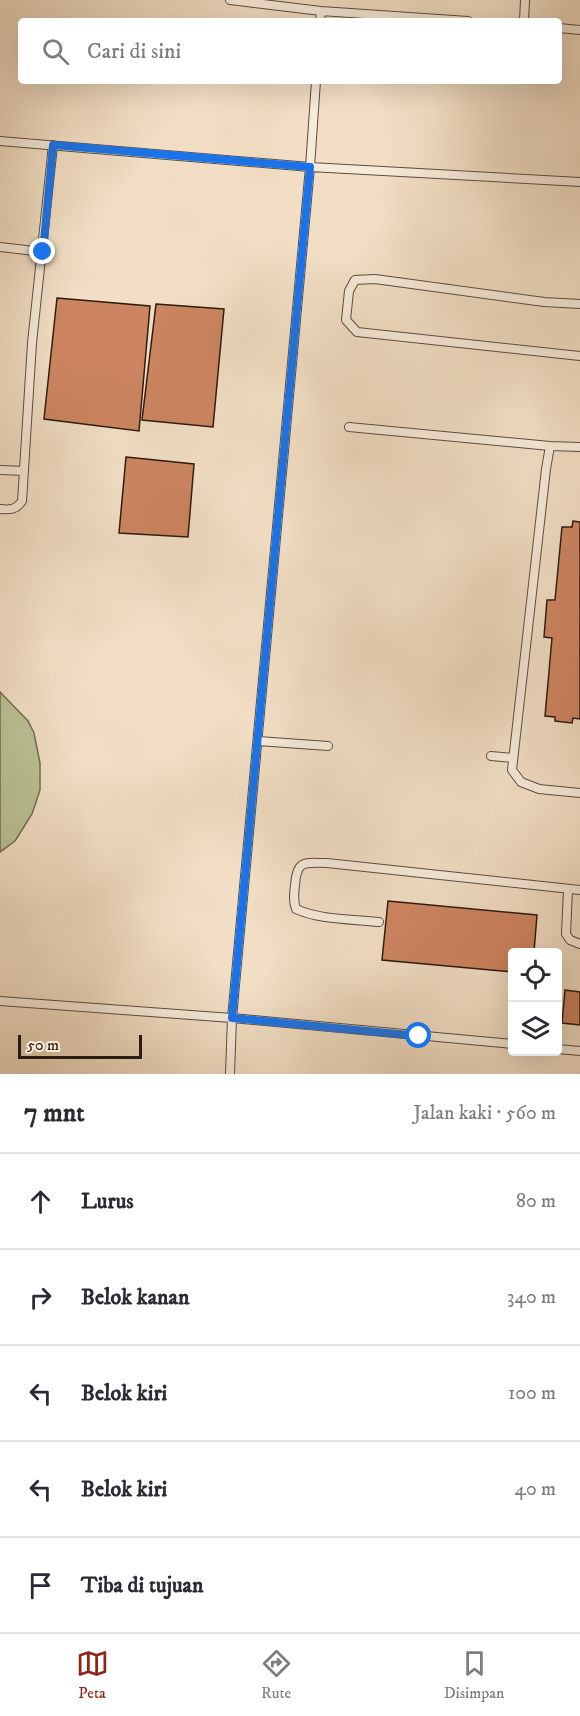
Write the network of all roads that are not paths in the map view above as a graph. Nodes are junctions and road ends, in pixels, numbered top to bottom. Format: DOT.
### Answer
graph roads {
  1 [pos="230,0"];
  2 [pos="525,0"];
  3 [pos="321,11"];
  4 [pos="320,18"];
  5 [pos="424,18"];
  6 [pos="524,18"];
  7 [pos="562,28"];
  8 [pos="580,30"];
  9 [pos="316,84"];
  10 [pos="0,141"];
  11 [pos="53,145"];
  12 [pos="310,167"];
  13 [pos="580,182"];
  14 [pos="0,247"];
  15 [pos="43,252"];
  16 [pos="580,304"];
  17 [pos="580,356"];
  18 [pos="349,426"];
  19 [pos="550,446"];
  20 [pos="580,447"];
  21 [pos="0,470"];
  22 [pos="24,471"];
  23 [pos="0,510"];
  24 [pos="258,741"];
  25 [pos="328,746"];
  26 [pos="491,756"];
  27 [pos="513,759"];
  28 [pos="580,793"];
  29 [pos="568,890"];
  30 [pos="580,890"];
  31 [pos="379,921"];
  32 [pos="580,944"];
  33 [pos="0,1001"];
  34 [pos="232,1018"];
  35 [pos="508,1044"];
  36 [pos="562,1049"];
  37 [pos="580,1051"];
  38 [pos="230,1074"];
  1 -- 3 [label="lane"];
  2 -- 6 [label="lane"];
  3 -- 4 [label="lane"];
  3 -- 5 [label="lane"];
  7 -- 8 [label="lane"];
  9 -- 12 [label="lane"];
  10 -- 11 [label="lane"];
  11 -- 12 [label="lane"];
  11 -- 15 [label="lane"];
  12 -- 13 [label="lane"];
  12 -- 24 [label="lane"];
  14 -- 15 [label="lane"];
  15 -- 22 [label="lane"];
  16 -- 17 [label="lane"];
  18 -- 19 [label="lane"];
  19 -- 20 [label="lane"];
  19 -- 27 [label="lane"];
  21 -- 22 [label="lane"];
  22 -- 23 [label="lane"];
  24 -- 25 [label="lane"];
  24 -- 34 [label="lane"];
  26 -- 27 [label="lane"];
  27 -- 28 [label="lane"];
  29 -- 30 [label="lane"];
  29 -- 31 [label="lane"];
  29 -- 32 [label="lane"];
  33 -- 34 [label="lane"];
  34 -- 35 [label="lane"];
  34 -- 38 [label="lane"];
  36 -- 37 [label="lane"];
}
